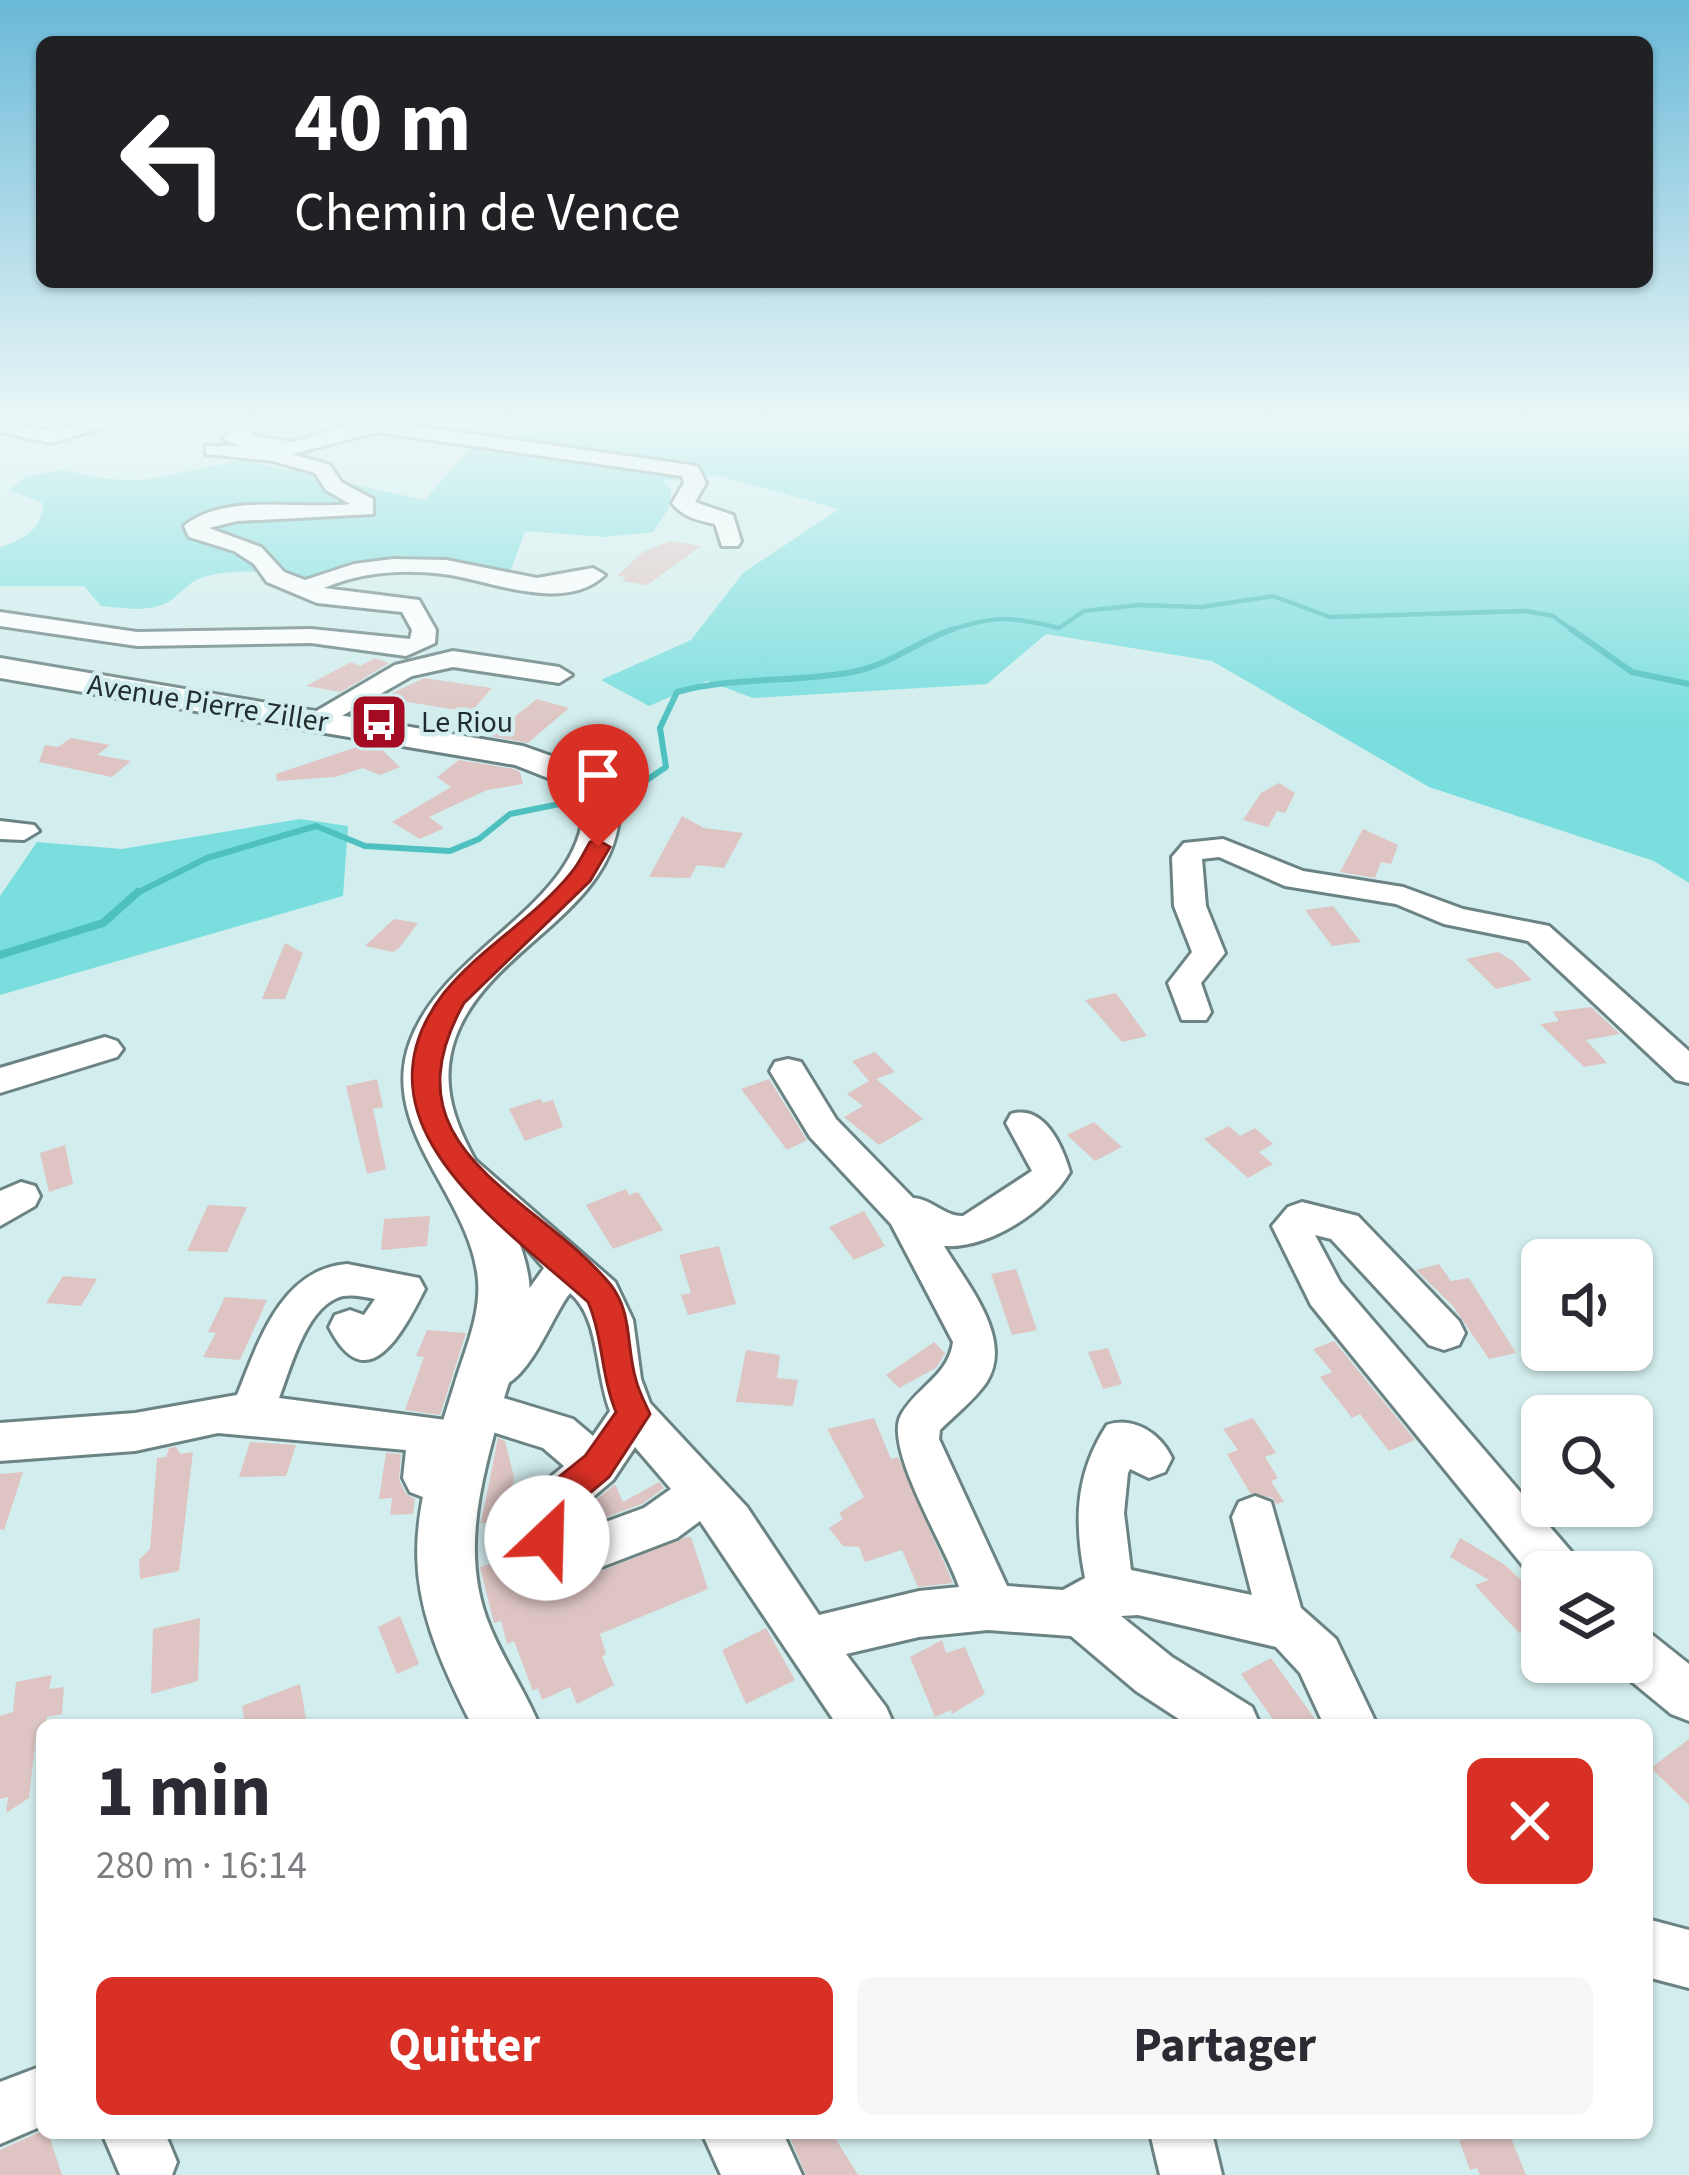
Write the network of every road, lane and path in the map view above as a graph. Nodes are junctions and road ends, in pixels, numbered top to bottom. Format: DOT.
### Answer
graph roads {
  1 [pos="201,524"];
  2 [pos="726,524"];
  3 [pos="730,541"];
  4 [pos="593,575"];
  5 [pos="308,589"];
  6 [pos="0,619"];
  7 [pos="0,668"];
  8 [pos="559,675"];
  9 [pos="314,720"];
  10 [pos="1194,1012"];
  11 [pos="105,1049"];
  12 [pos="788,1071"];
  13 [pos="1689,1071"];
  14 [pos="0,1081"];
  15 [pos="1024,1123"];
  16 [pos="461,1169"];
  17 [pos="905,1214"];
  18 [pos="569,1269"];
  19 [pos="350,1327"];
  20 [pos="1444,1333"];
  21 [pos="478,1394"];
  22 [pos="251,1414"];
  23 [pos="633,1414"];
  24 [pos="0,1442"];
  25 [pos="1149,1458"];
  26 [pos="597,1466"];
  27 [pos="451,1488"];
  28 [pos="704,1492"];
  29 [pos="1255,1517"];
  30 [pos="1541,1551"];
  31 [pos="1095,1601"];
  32 [pos="988,1607"];
  33 [pos="1272,1623"];
  34 [pos="809,1644"];
  35 [pos="1653,1667"];
  36 [pos="1689,1696"];
  37 [pos="504,1719"];
  38 [pos="864,1719"];
  39 [pos="1225,1719"];
  40 [pos="1348,1719"];
  41 [pos="1653,1950"];
  42 [pos="1689,1959"];
  43 [pos="36,2099"];
  44 [pos="0,2114"];
  45 [pos="744,2139"];
  46 [pos="1182,2139"];
  47 [pos="764,2175"];
  48 [pos="1191,2175"];
  1 -- 5 [label="street"];
  2 -- 3 [label="street"];
  4 -- 5 [label="street"];
  5 -- 6 [label="street"];
  7 -- 9 [label="main road, Avenue Pierre Ziller"];
  8 -- 9 [label="street"];
  9 -- 16 [label="main road, Avenue Pierre Ziller"];
  10 -- 13 [label="street"];
  11 -- 14 [label="street"];
  12 -- 17 [label="street"];
  15 -- 17 [label="street"];
  16 -- 18 [label="street"];
  16 -- 21 [label="main road"];
  17 -- 32 [label="street"];
  18 -- 21 [label="street"];
  18 -- 23 [label="street"];
  19 -- 22 [label="street"];
  20 -- 30 [label="street"];
  21 -- 26 [label="street"];
  21 -- 27 [label="main road"];
  22 -- 24 [label="street"];
  22 -- 27 [label="street"];
  23 -- 26 [label="street"];
  23 -- 28 [label="street"];
  25 -- 31 [label="street"];
  26 -- 28 [label="street"];
  27 -- 37 [label="main road"];
  28 -- 34 [label="street"];
  29 -- 33 [label="street"];
  31 -- 32 [label="street"];
  31 -- 33 [label="street"];
  31 -- 39 [label="street"];
  32 -- 34 [label="street"];
  33 -- 40 [label="street"];
  34 -- 38 [label="street"];
  35 -- 36 [label="street"];
  41 -- 42 [label="street"];
  43 -- 44 [label="street"];
  45 -- 47 [label="main road"];
  46 -- 48 [label="street"];
}
